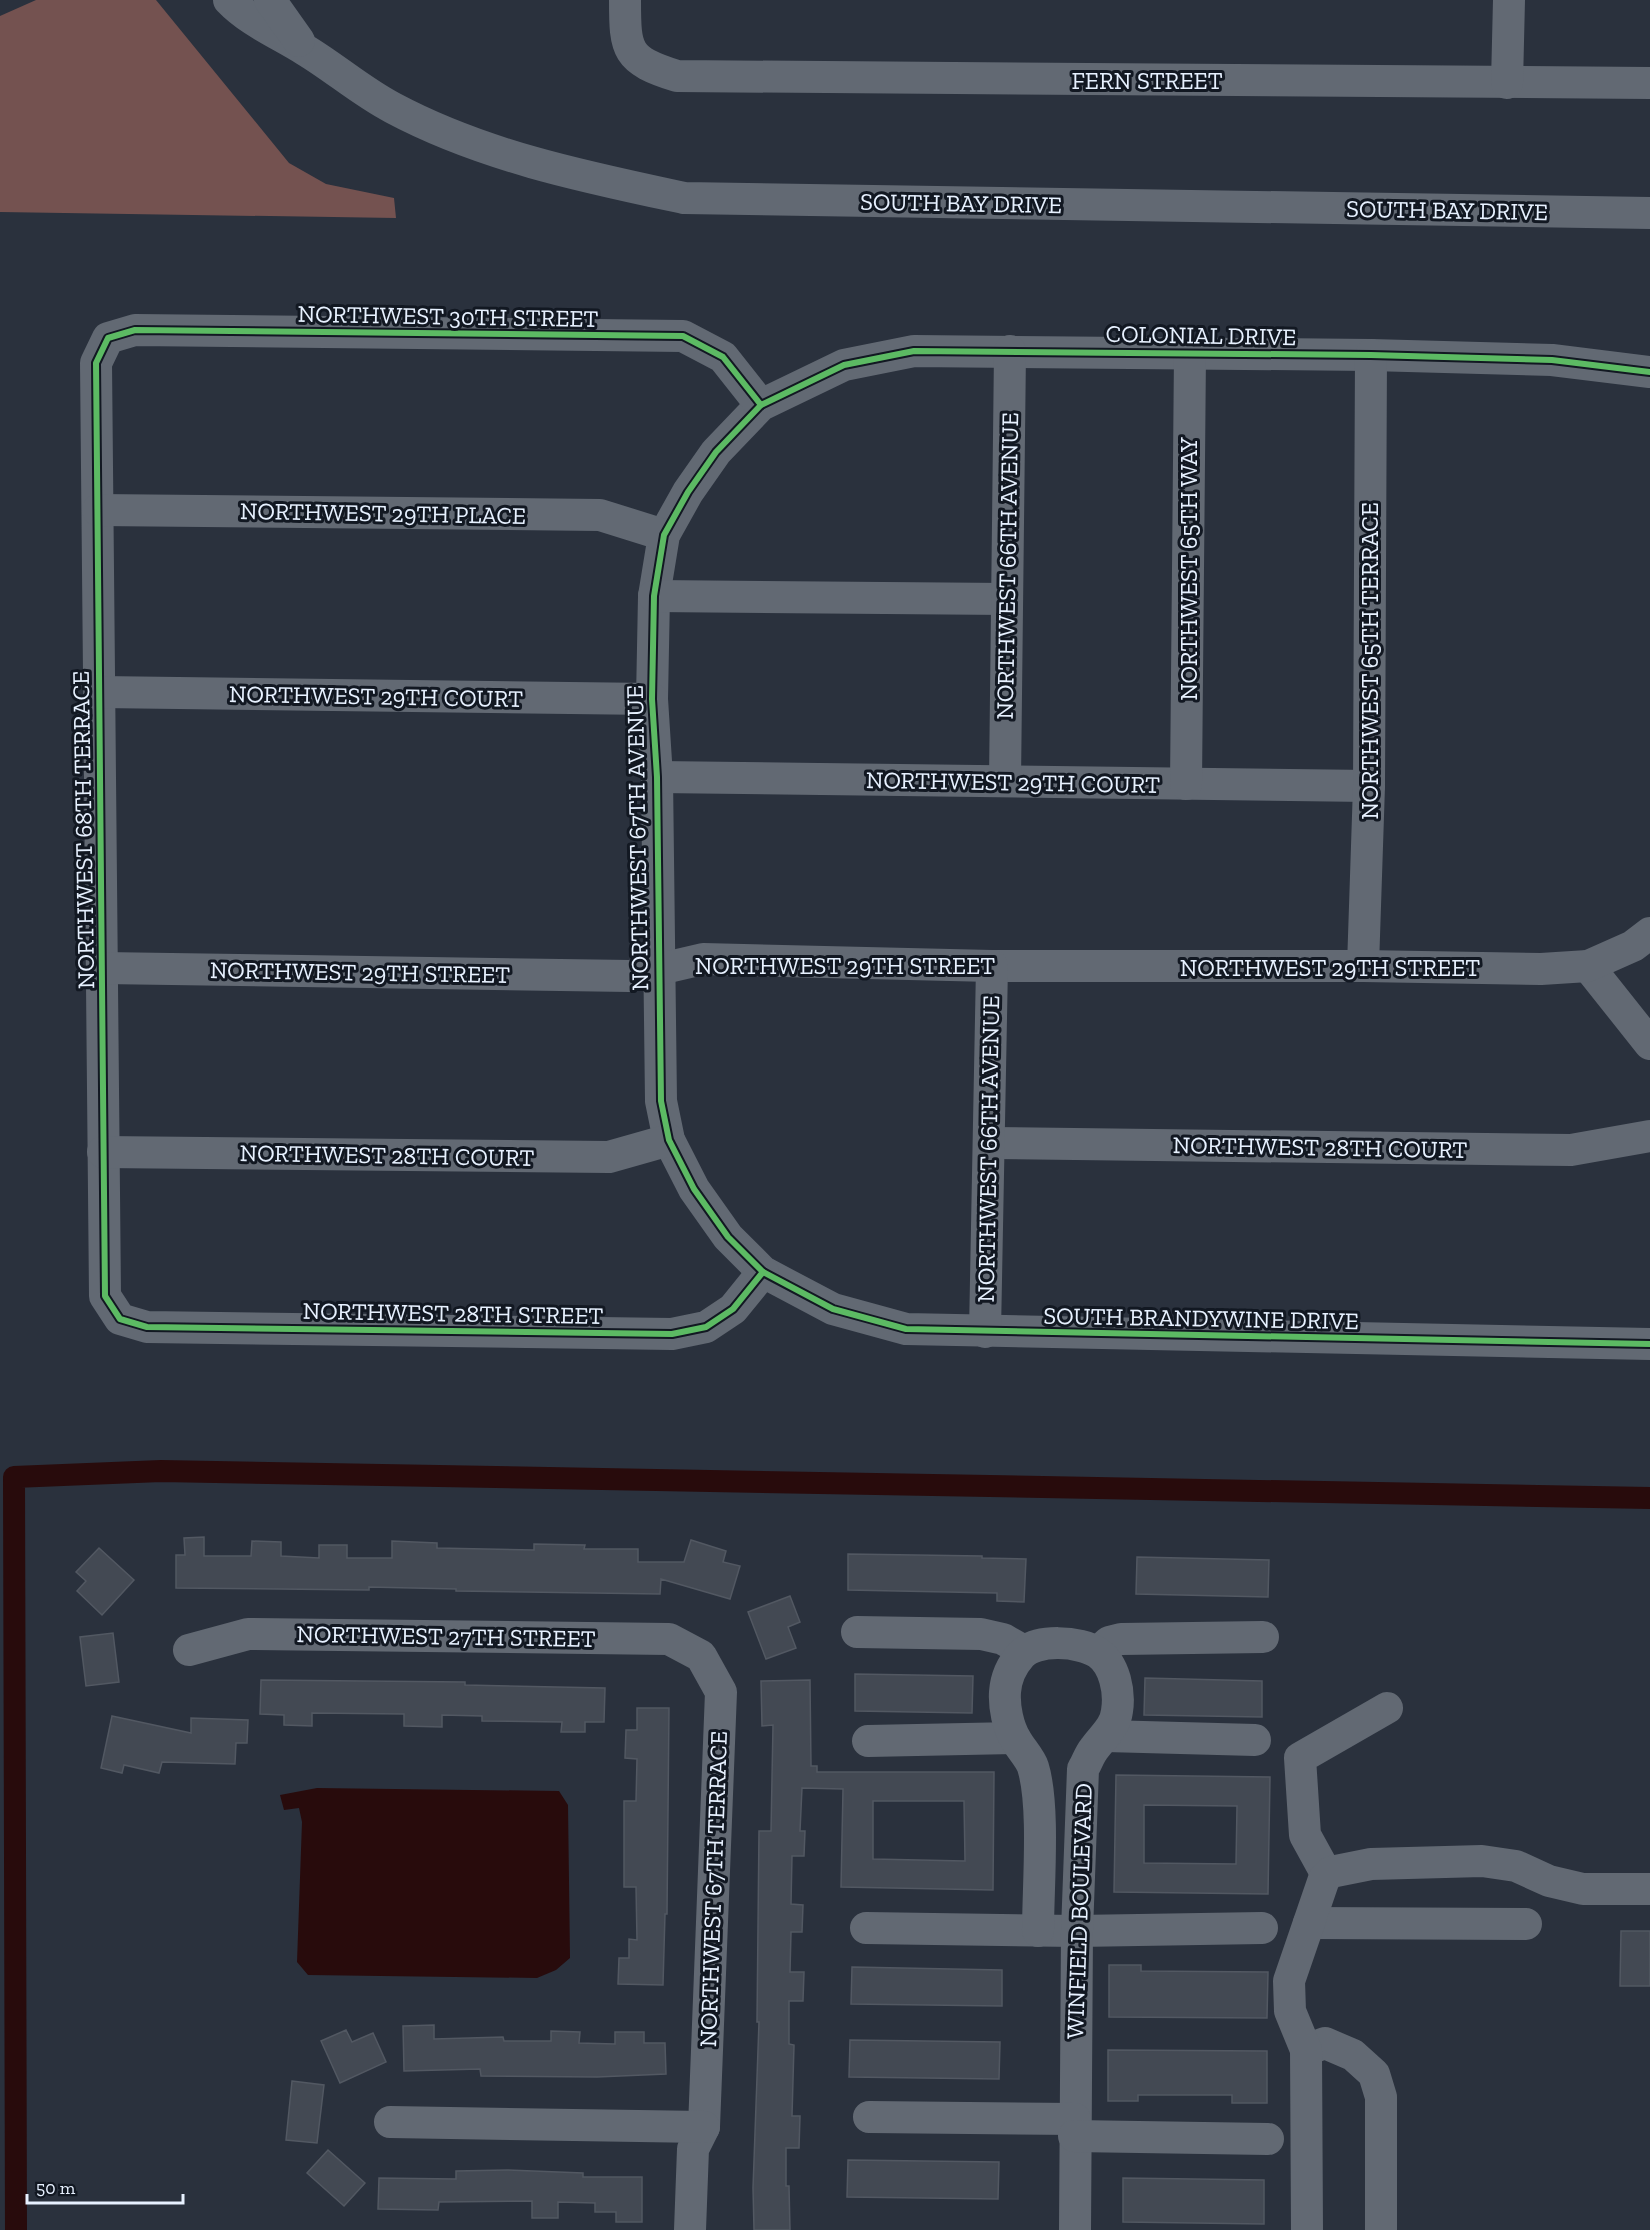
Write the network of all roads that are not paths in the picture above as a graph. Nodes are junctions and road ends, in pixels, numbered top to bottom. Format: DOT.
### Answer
graph roads {
  1 [pos="230,0"];
  2 [pos="270,0"];
  3 [pos="625,0"];
  4 [pos="1509,0"];
  5 [pos="305,49"];
  6 [pos="1507,83"];
  7 [pos="1650,83"];
  8 [pos="1650,213"];
  9 [pos="108,338"];
  10 [pos="1010,351"];
  11 [pos="1190,353"];
  12 [pos="1371,355"];
  13 [pos="1650,372"];
  14 [pos="761,405"];
  15 [pos="98,510"];
  16 [pos="664,536"];
  17 [pos="654,596"];
  18 [pos="1007,599"];
  19 [pos="100,692"];
  20 [pos="652,699"];
  21 [pos="657,777"];
  22 [pos="1005,781"];
  23 [pos="1186,784"];
  24 [pos="1370,786"];
  25 [pos="1650,933"];
  26 [pos="992,966"];
  27 [pos="1363,966"];
  28 [pos="1588,966"];
  29 [pos="103,968"];
  30 [pos="657,969"];
  31 [pos="1650,1044"];
  32 [pos="1650,1136"];
  33 [pos="669,1140"];
  34 [pos="990,1143"];
  35 [pos="103,1152"];
  36 [pos="763,1272"];
  37 [pos="120,1319"];
  38 [pos="985,1332"];
  39 [pos="1650,1344"];
  40 [pos="857,1632"];
  41 [pos="1263,1637"];
  42 [pos="189,1650"];
  43 [pos="1024,1651"];
  44 [pos="1098,1653"];
  45 [pos="701,1656"];
  46 [pos="1387,1708"];
  47 [pos="1106,1736"];
  48 [pos="1014,1738"];
  49 [pos="1255,1740"];
  50 [pos="868,1741"];
  51 [pos="1328,1875"];
  52 [pos="1650,1889"];
  53 [pos="1309,1923"];
  54 [pos="1526,1924"];
  55 [pos="866,1928"];
  56 [pos="1262,1928"];
  57 [pos="1038,1931"];
  58 [pos="1077,1931"];
  59 [pos="1306,2050"];
  60 [pos="869,2117"];
  61 [pos="390,2122"];
  62 [pos="704,2127"];
  63 [pos="1074,2128"];
  64 [pos="1268,2139"];
  65 [pos="690,2230"];
  66 [pos="709,2230"];
  67 [pos="1075,2230"];
  68 [pos="1307,2230"];
  69 [pos="1381,2230"];
  1 -- 5 [label="street, SOUTH BAY DRIVE"];
  2 -- 5 [label="street, SOUTH BAY DRIVE"];
  3 -- 6 [label="street, FERN STREET"];
  4 -- 6 [label="street"];
  5 -- 8 [label="street, SOUTH BAY DRIVE"];
  6 -- 7 [label="street, FERN STREET"];
  9 -- 14 [label="street, NORTHWEST 30TH STREET"];
  9 -- 15 [label="street, NORTHWEST 68TH TERRACE"];
  10 -- 11 [label="street, COLONIAL DRIVE"];
  10 -- 14 [label="street, COLONIAL DRIVE"];
  10 -- 18 [label="street, NORTHWEST 66TH AVENUE"];
  11 -- 12 [label="street, COLONIAL DRIVE"];
  11 -- 23 [label="street, NORTHWEST 65TH WAY"];
  12 -- 13 [label="street, COLONIAL DRIVE"];
  12 -- 24 [label="street, NORTHWEST 65TH TERRACE"];
  14 -- 16 [label="street, NORTHWEST 67TH AVENUE"];
  15 -- 16 [label="street, NORTHWEST 29TH PLACE"];
  15 -- 19 [label="street, NORTHWEST 68TH TERRACE"];
  16 -- 17 [label="street, NORTHWEST 67TH AVENUE"];
  17 -- 18 [label="street"];
  17 -- 20 [label="street, NORTHWEST 67TH AVENUE"];
  18 -- 22 [label="street, NORTHWEST 66TH AVENUE"];
  19 -- 20 [label="street, NORTHWEST 29TH COURT"];
  19 -- 29 [label="street, NORTHWEST 68TH TERRACE"];
  20 -- 21 [label="street, NORTHWEST 67TH AVENUE"];
  21 -- 22 [label="street, NORTHWEST 29TH COURT"];
  21 -- 30 [label="street, NORTHWEST 67TH AVENUE"];
  22 -- 23 [label="street, NORTHWEST 29TH COURT"];
  23 -- 24 [label="street, NORTHWEST 29TH COURT"];
  24 -- 27 [label="street, NORTHWEST 65TH TERRACE"];
  25 -- 28 [label="street"];
  26 -- 27 [label="street, NORTHWEST 29TH STREET"];
  26 -- 30 [label="street, NORTHWEST 29TH STREET"];
  26 -- 34 [label="street, NORTHWEST 66TH AVENUE"];
  27 -- 28 [label="street, NORTHWEST 29TH STREET"];
  28 -- 31 [label="street"];
  29 -- 30 [label="street, NORTHWEST 29TH STREET"];
  29 -- 35 [label="street, NORTHWEST 68TH TERRACE"];
  30 -- 33 [label="street, NORTHWEST 67TH AVENUE"];
  32 -- 34 [label="street, NORTHWEST 28TH COURT"];
  33 -- 35 [label="street, NORTHWEST 28TH COURT"];
  33 -- 36 [label="street, NORTHWEST 67TH AVENUE"];
  34 -- 38 [label="street, NORTHWEST 66TH AVENUE"];
  35 -- 37 [label="street, NORTHWEST 68TH TERRACE"];
  36 -- 37 [label="street, NORTHWEST 28TH STREET"];
  36 -- 38 [label="street, SOUTH BRANDYWINE DRIVE"];
  38 -- 39 [label="street, SOUTH BRANDYWINE DRIVE"];
  40 -- 43 [label="street"];
  41 -- 44 [label="street"];
  42 -- 45 [label="street, NORTHWEST 27TH STREET"];
  43 -- 44 [label="street"];
  43 -- 48 [label="street, WINFIELD BOULEVARD"];
  44 -- 47 [label="street, WINFIELD BOULEVARD"];
  45 -- 62 [label="street, NORTHWEST 67TH TERRACE"];
  46 -- 51 [label="street"];
  47 -- 49 [label="street"];
  47 -- 58 [label="street, WINFIELD BOULEVARD"];
  48 -- 50 [label="street"];
  48 -- 57 [label="street, WINFIELD BOULEVARD"];
  51 -- 52 [label="street"];
  51 -- 53 [label="street"];
  53 -- 54 [label="street"];
  53 -- 59 [label="street"];
  55 -- 57 [label="street"];
  56 -- 58 [label="street"];
  57 -- 58 [label="street"];
  58 -- 63 [label="street, WINFIELD BOULEVARD"];
  59 -- 68 [label="street"];
  59 -- 69 [label="street"];
  60 -- 63 [label="street"];
  61 -- 62 [label="street"];
  62 -- 65 [label="street, NORTHWEST 67TH TERRACE"];
  62 -- 66 [label="street, NORTHWEST 67TH TERRACE"];
  63 -- 64 [label="street"];
  63 -- 67 [label="street, WINFIELD BOULEVARD"];
}
